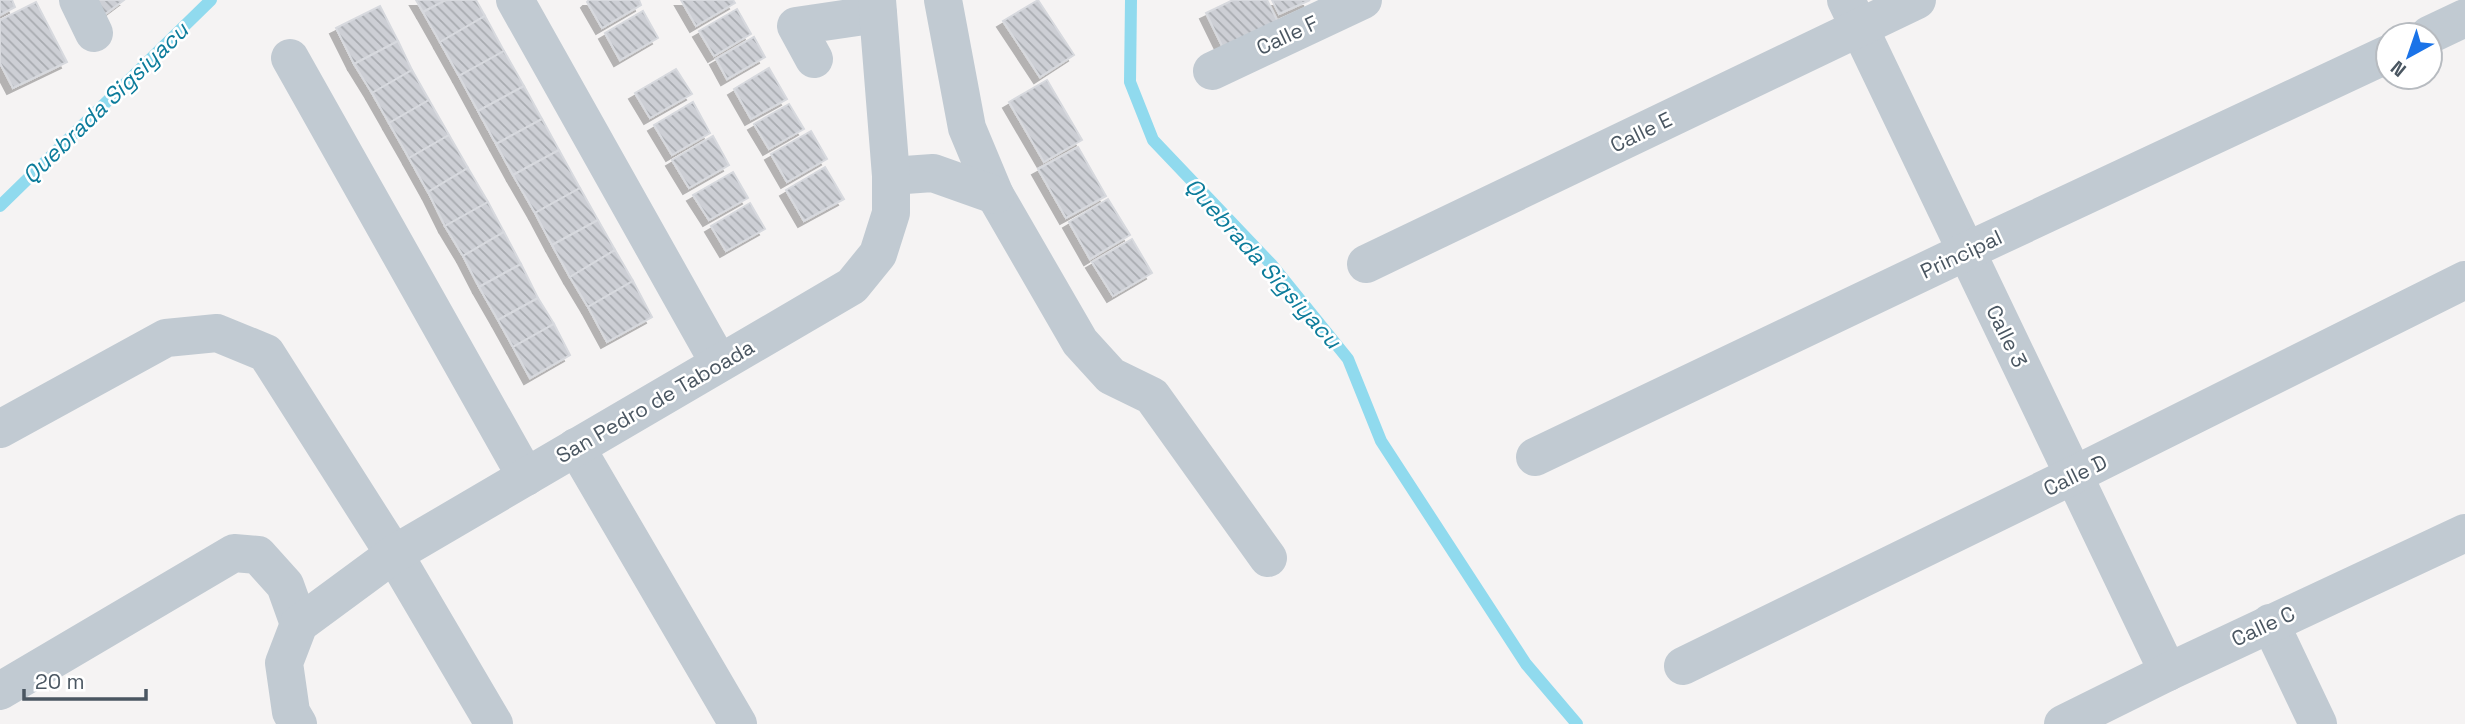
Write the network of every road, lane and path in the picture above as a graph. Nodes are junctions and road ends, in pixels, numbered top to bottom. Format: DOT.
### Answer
graph roads {
  1 [pos="515,0"];
  2 [pos="943,0"];
  3 [pos="1363,0"];
  4 [pos="1917,0"];
  5 [pos="877,7"];
  6 [pos="789,13"];
  7 [pos="1853,14"];
  8 [pos="2465,18"];
  9 [pos="2444,28"];
  10 [pos="290,58"];
  11 [pos="814,59"];
  12 [pos="2374,61"];
  13 [pos="1212,71"];
  14 [pos="891,176"];
  15 [pos="995,195"];
  16 [pos="1967,251"];
  17 [pos="1366,264"];
  18 [pos="2465,280"];
  19 [pos="719,363"];
  20 [pos="0,429"];
  21 [pos="576,447"];
  22 [pos="1535,457"];
  23 [pos="2074,475"];
  24 [pos="526,477"];
  25 [pos="2465,533"];
  26 [pos="394,554"];
  27 [pos="1268,558"];
  28 [pos="2270,623"];
  29 [pos="299,624"];
  30 [pos="1683,666"];
  31 [pos="2168,672"];
  32 [pos="0,691"];
  33 [pos="298,724"];
  34 [pos="494,724"];
  35 [pos="738,724"];
  36 [pos="2063,724"];
  37 [pos="2318,724"];
  1 -- 19 [label="street"];
  2 -- 15 [label="street"];
  3 -- 13 [label="street, Calle F"];
  4 -- 7 [label="street, Calle E"];
  5 -- 6 [label="street"];
  5 -- 14 [label="street, San Pedro de Taboada"];
  6 -- 11 [label="street"];
  7 -- 16 [label="street, Calle 3"];
  7 -- 17 [label="street, Calle E"];
  8 -- 9 [label="street"];
  10 -- 24 [label="street"];
  12 -- 16 [label="street, Principal"];
  14 -- 15 [label="street"];
  14 -- 19 [label="street, San Pedro de Taboada"];
  15 -- 27 [label="street"];
  16 -- 22 [label="street, Principal"];
  16 -- 23 [label="street, Calle 3"];
  18 -- 23 [label="street, Calle D"];
  19 -- 21 [label="street, San Pedro de Taboada"];
  20 -- 26 [label="street"];
  21 -- 24 [label="street, San Pedro de Taboada"];
  21 -- 35 [label="street"];
  23 -- 30 [label="street, Calle D"];
  23 -- 31 [label="street, Calle 3"];
  24 -- 26 [label="street, San Pedro de Taboada"];
  25 -- 28 [label="street, Calle C"];
  26 -- 29 [label="street, San Pedro de Taboada"];
  26 -- 34 [label="street"];
  28 -- 31 [label="street, Calle C"];
  28 -- 37 [label="street"];
  29 -- 32 [label="street"];
  29 -- 33 [label="street"];
  31 -- 36 [label="street, Calle C"];
}
